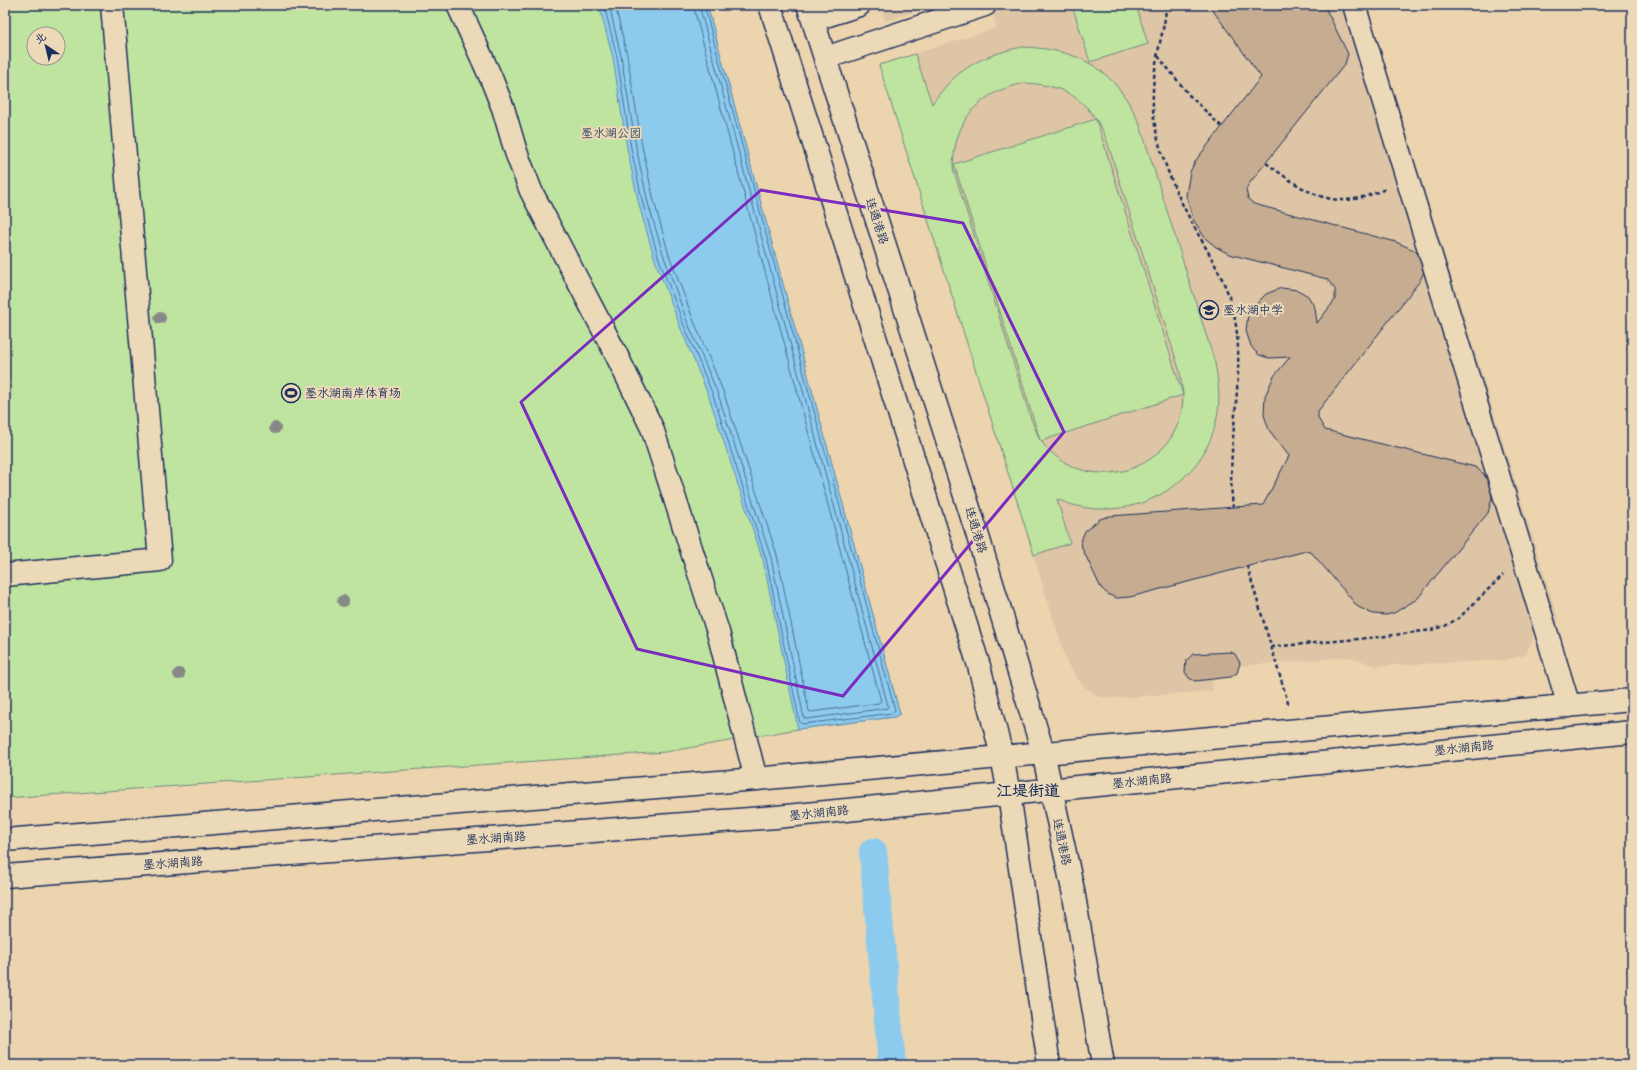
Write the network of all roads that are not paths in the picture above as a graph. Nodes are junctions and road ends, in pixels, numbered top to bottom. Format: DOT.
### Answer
graph roads {
  1 [pos="112,5"];
  2 [pos="458,5"];
  3 [pos="770,5"];
  4 [pos="859,5"];
  5 [pos="985,5"];
  6 [pos="1354,5"];
  7 [pos="811,12"];
  8 [pos="825,58"];
  9 [pos="5,574"];
  10 [pos="1632,700"];
  11 [pos="1569,706"];
  12 [pos="1632,732"];
  13 [pos="1043,752"];
  14 [pos="1002,756"];
  15 [pos="764,778"];
  16 [pos="1051,790"];
  17 [pos="1009,794"];
  18 [pos="5,840"];
  19 [pos="5,876"];
  20 [pos="1049,1065"];
  21 [pos="1103,1065"];
  1 -- 9 [label="main road"];
  2 -- 15 [label="main road"];
  3 -- 14 [label="main road"];
  4 -- 7 [label="main road"];
  5 -- 8 [label="main road"];
  6 -- 11 [label="main road"];
  7 -- 8 [label="main road, 连通港路"];
  8 -- 13 [label="main road, 连通港路"];
  10 -- 11 [label="main road"];
  11 -- 13 [label="main road"];
  12 -- 16 [label="main road, 墨水湖南路"];
  13 -- 14 [label="main road"];
  13 -- 16 [label="main road, 连通港路"];
  14 -- 15 [label="main road"];
  14 -- 17 [label="main road"];
  15 -- 18 [label="main road"];
  16 -- 17 [label="main road, 墨水湖南路"];
  16 -- 21 [label="main road, 连通港路"];
  17 -- 19 [label="main road, 墨水湖南路"];
  17 -- 20 [label="main road"];
}
